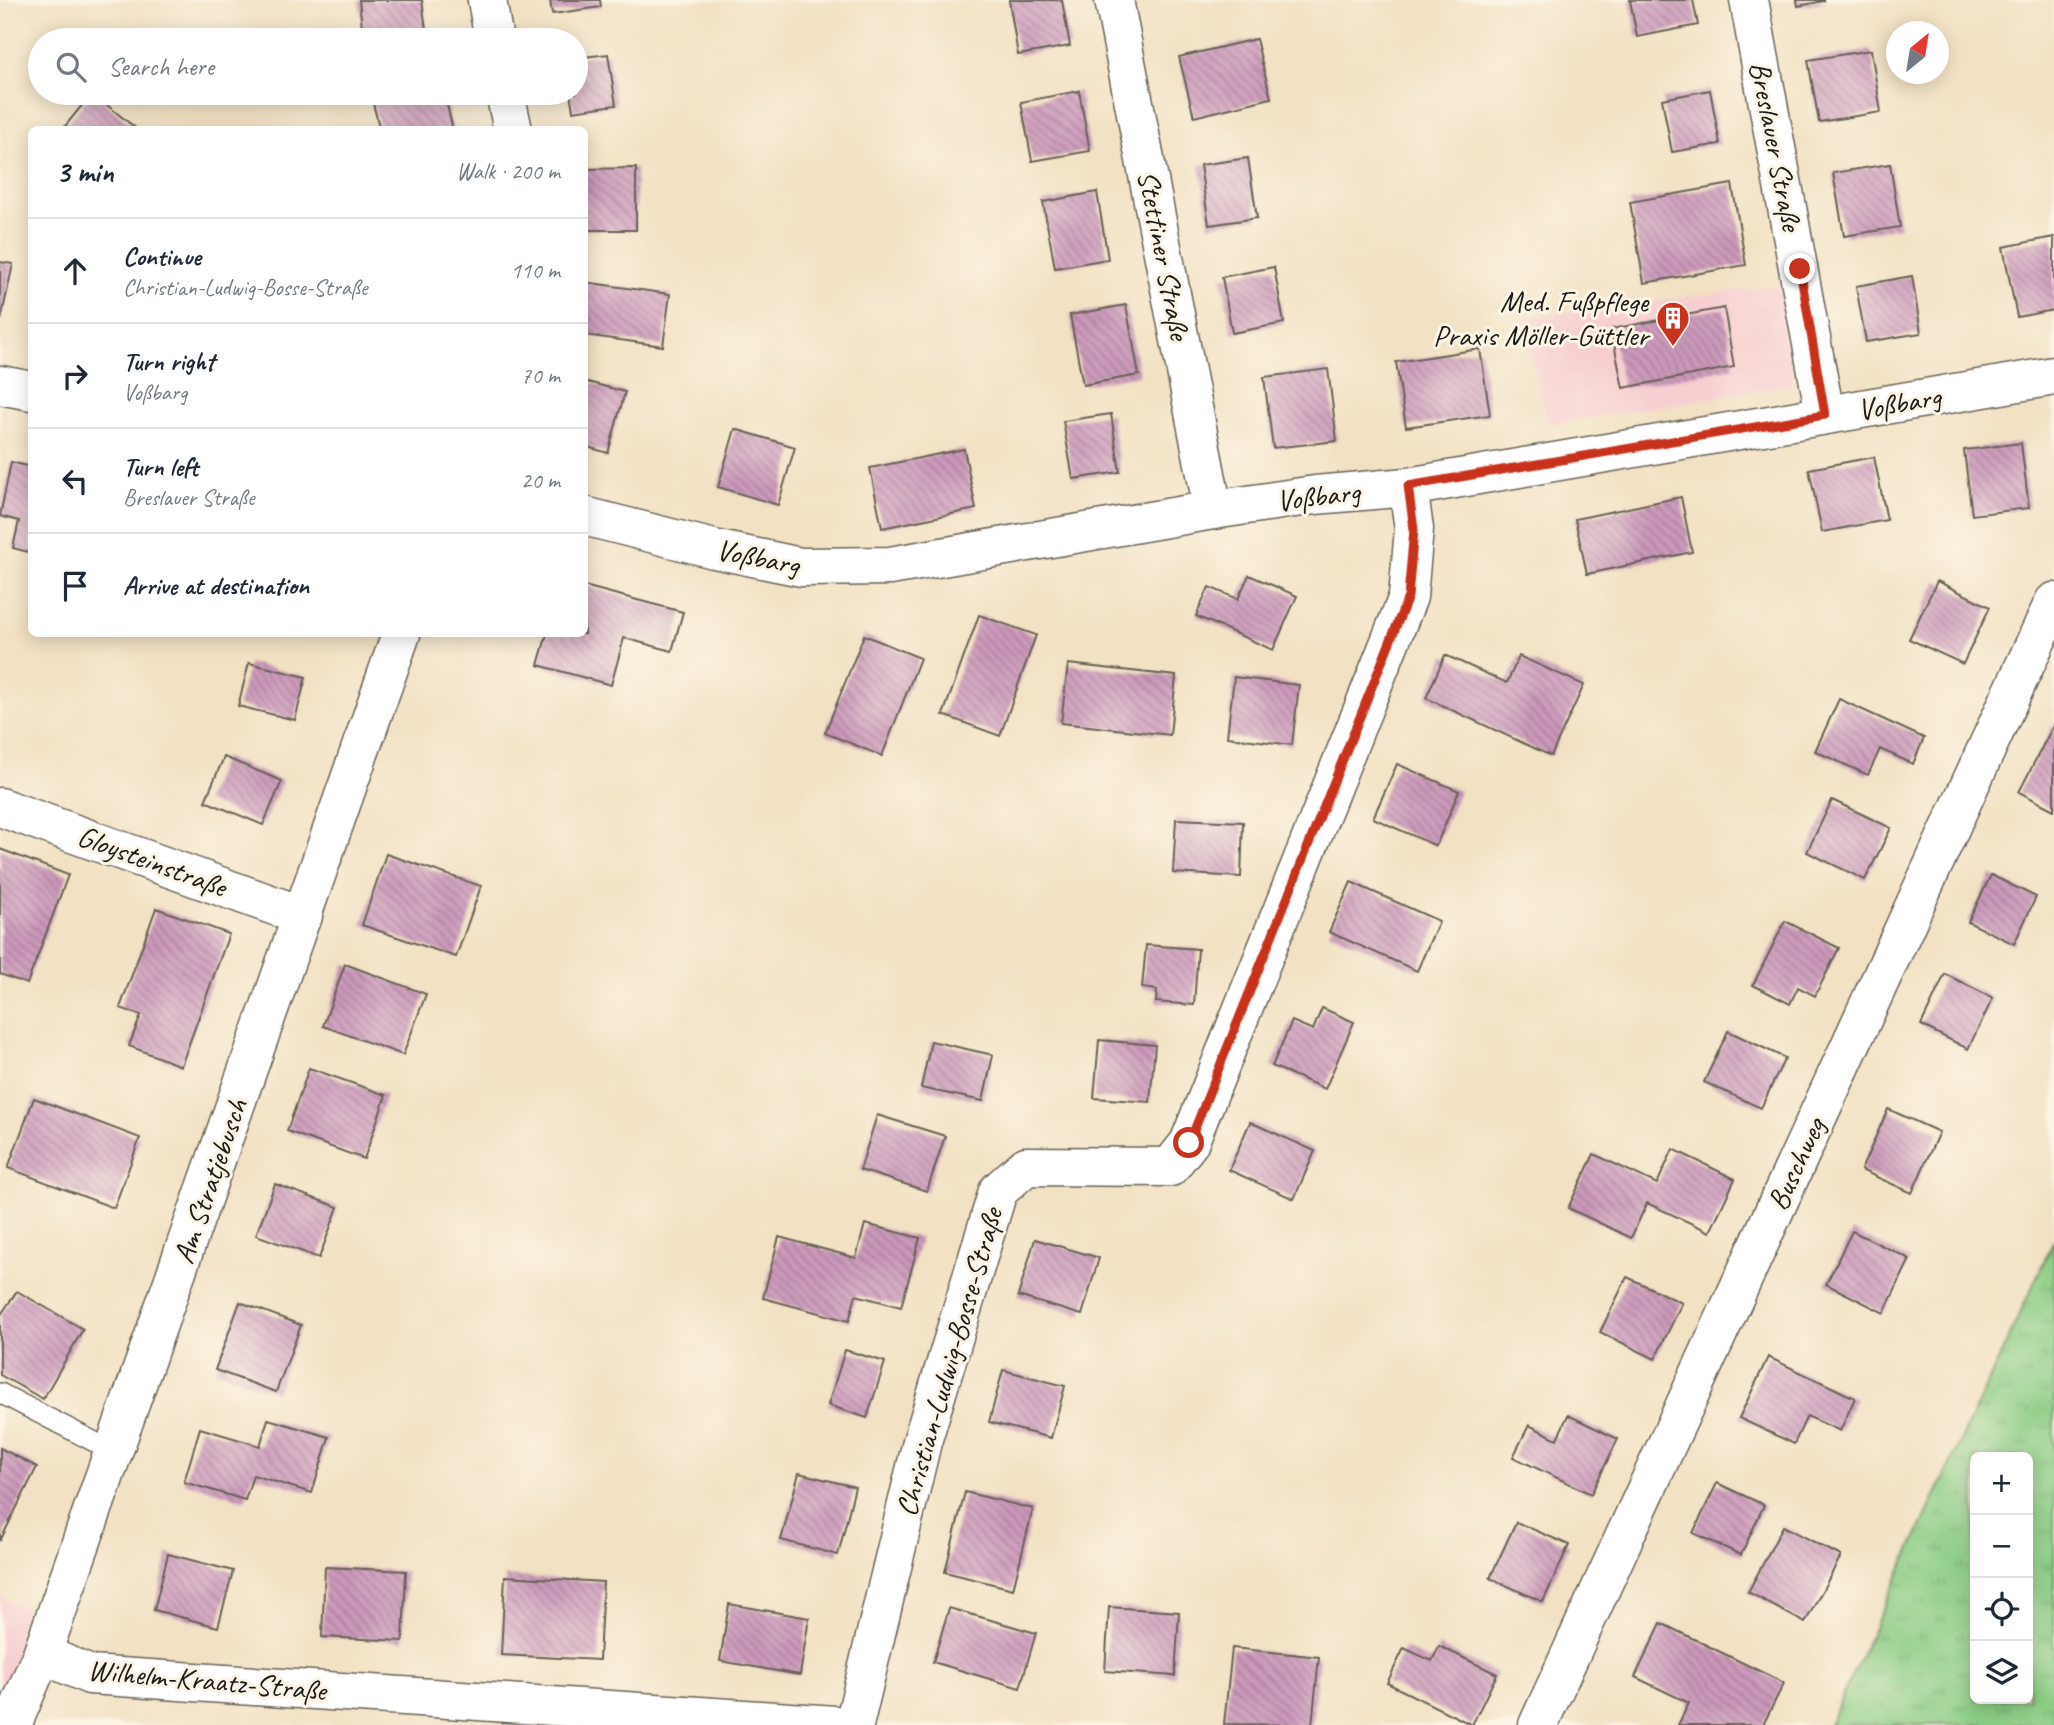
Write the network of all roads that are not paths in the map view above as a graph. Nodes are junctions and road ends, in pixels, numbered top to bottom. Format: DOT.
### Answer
graph roads {
  1 [pos="487,0"];
  2 [pos="1114,0"];
  3 [pos="1749,0"];
  4 [pos="492,28"];
  5 [pos="508,105"];
  6 [pos="512,126"];
  7 [pos="2054,376"];
  8 [pos="0,385"];
  9 [pos="28,390"];
  10 [pos="1825,415"];
  11 [pos="1408,486"];
  12 [pos="1213,510"];
  13 [pos="588,517"];
  14 [pos="2054,602"];
  15 [pos="400,637"];
  16 [pos="0,807"];
  17 [pos="303,916"];
  18 [pos="0,1393"];
  19 [pos="114,1452"];
  20 [pos="43,1654"];
  21 [pos="1543,1723"];
  22 [pos="12,1725"];
  23 [pos="836,1725"];
  24 [pos="854,1725"];
  1 -- 4 [label="street"];
  2 -- 12 [label="street, Stettiner Straße"];
  3 -- 10 [label="street, Breslauer Straße"];
  5 -- 6 [label="street"];
  7 -- 10 [label="street, Voßbarg"];
  8 -- 9 [label="street"];
  10 -- 11 [label="street, Voßbarg"];
  11 -- 12 [label="street, Voßbarg"];
  11 -- 24 [label="street, Christian-Ludwig-Bosse-Straße"];
  12 -- 13 [label="street, Voßbarg"];
  14 -- 21 [label="street, Buschweg"];
  15 -- 17 [label="street, Am Stratjebusch"];
  16 -- 17 [label="street, Gloysteinstraße"];
  17 -- 19 [label="street, Am Stratjebusch"];
  18 -- 19 [label="lane"];
  19 -- 20 [label="street, Am Stratjebusch"];
  20 -- 22 [label="street, Am Stratjebusch"];
  20 -- 23 [label="street, Wilhelm-Kraatz-Straße"];
}
